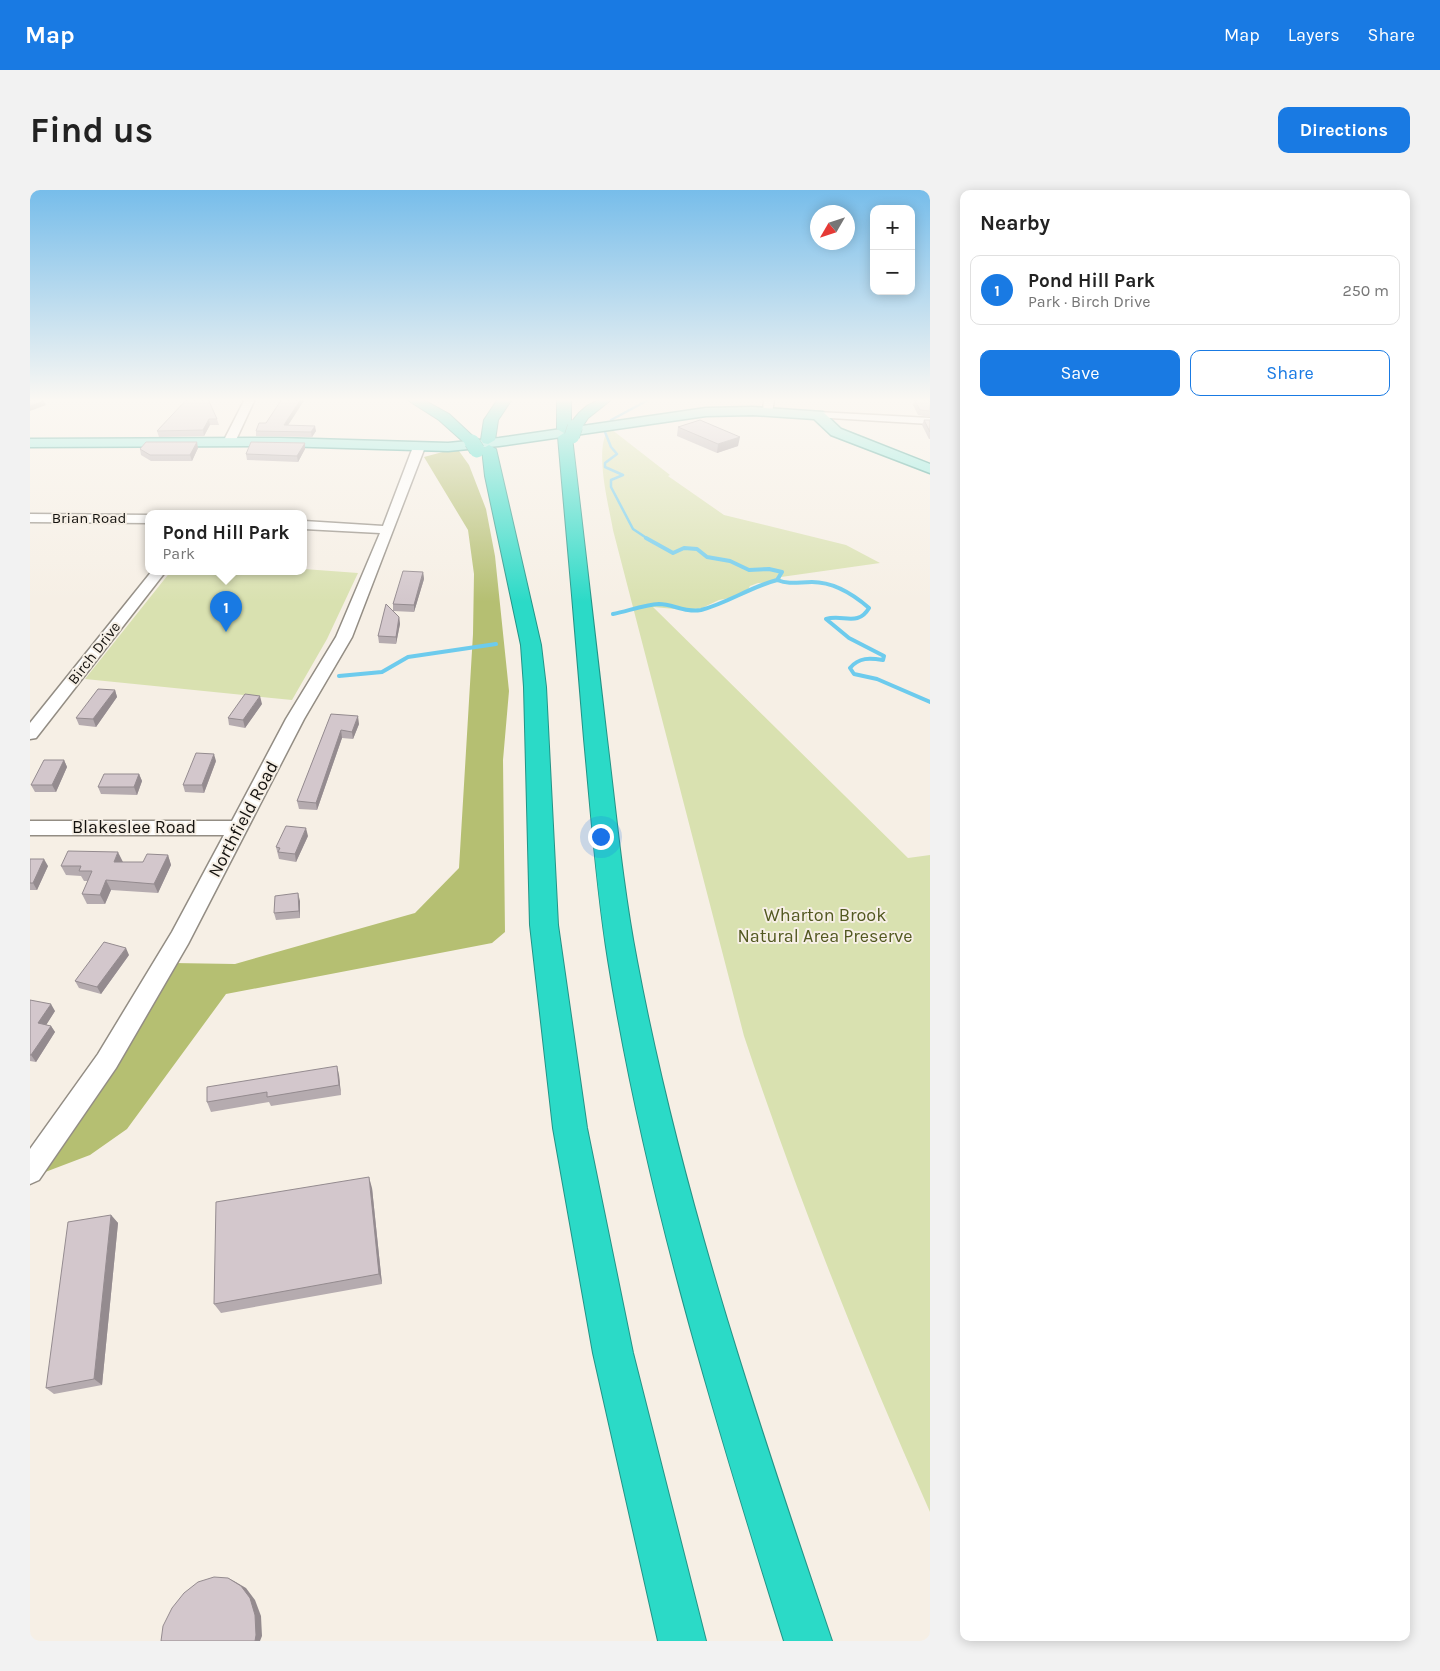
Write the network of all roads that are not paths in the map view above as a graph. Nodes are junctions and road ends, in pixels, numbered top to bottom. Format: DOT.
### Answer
graph roads {
  1 [pos="412,467"];
  2 [pos="488,467"];
  3 [pos="569,467"];
  4 [pos="30,518"];
  5 [pos="145,518"];
  6 [pos="307,525"];
  7 [pos="388,530"];
  8 [pos="156,575"];
  9 [pos="30,734"];
  10 [pos="30,828"];
  11 [pos="238,828"];
  12 [pos="30,1171"];
  13 [pos="682,1641"];
  14 [pos="808,1641"];
  1 -- 7 [label="street, Northfield Road"];
  2 -- 13 [label="highway"];
  3 -- 14 [label="highway"];
  4 -- 5 [label="street, Brian Road"];
  6 -- 7 [label="street"];
  7 -- 11 [label="street, Northfield Road"];
  8 -- 9 [label="street, Birch Drive"];
  10 -- 11 [label="street, Blakeslee Road"];
  11 -- 12 [label="street, Northfield Road"];
}
